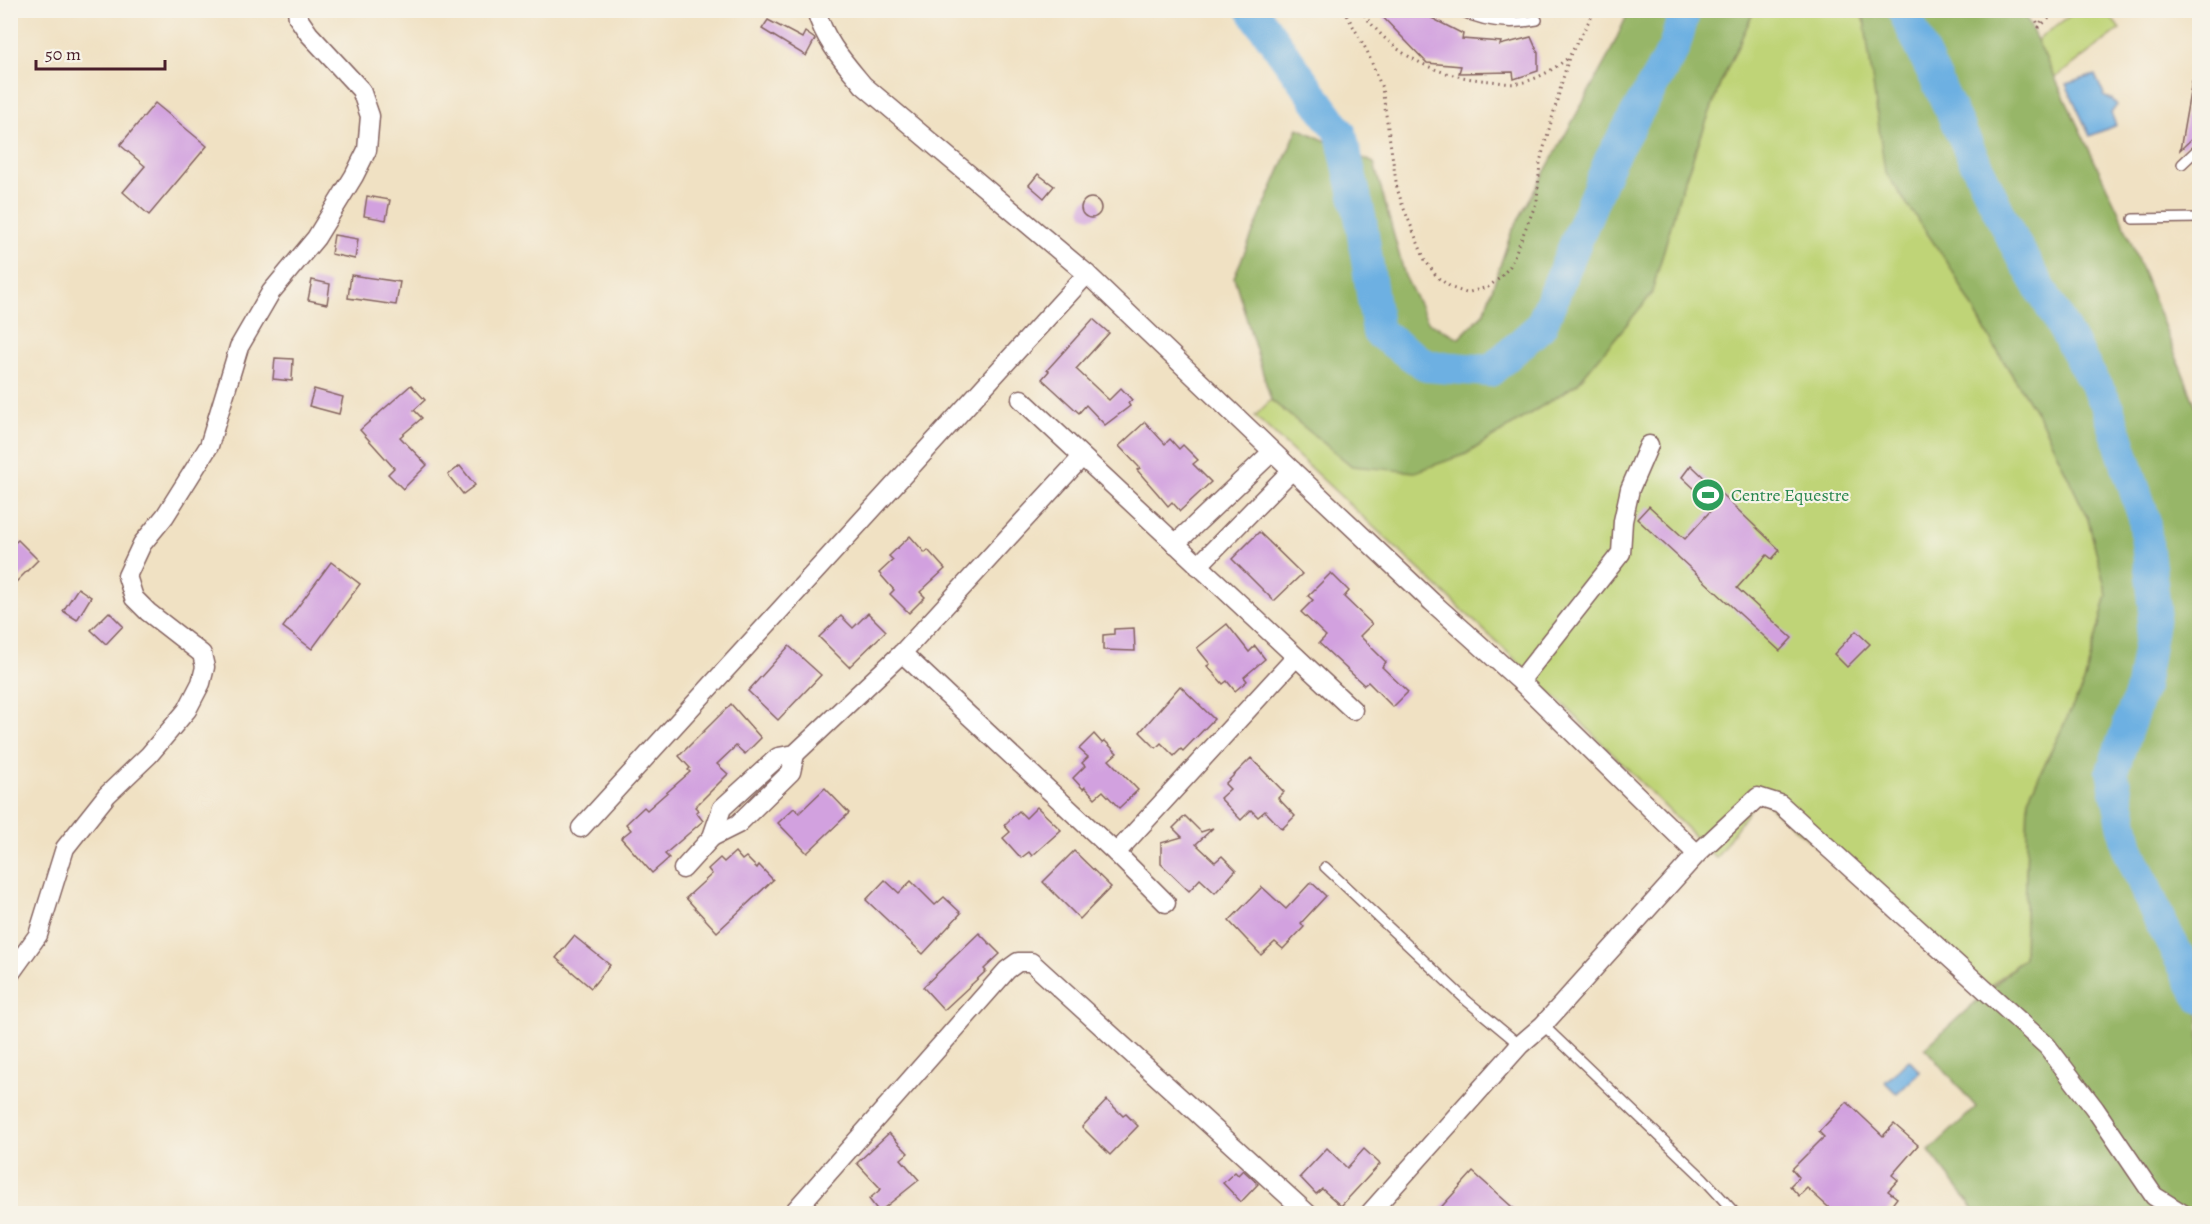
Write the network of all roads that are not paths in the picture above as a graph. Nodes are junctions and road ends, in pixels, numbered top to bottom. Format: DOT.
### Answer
graph roads {
  1 [pos="297,10"];
  2 [pos="816,10"];
  3 [pos="1459,10"];
  4 [pos="1536,20"];
  5 [pos="2199,147"];
  6 [pos="2182,164"];
  7 [pos="2199,218"];
  8 [pos="2133,219"];
  9 [pos="1087,274"];
  10 [pos="1021,399"];
  11 [pos="1649,445"];
  12 [pos="1272,452"];
  13 [pos="1082,457"];
  14 [pos="1292,470"];
  15 [pos="1175,544"];
  16 [pos="1198,566"];
  17 [pos="902,652"];
  18 [pos="1296,657"];
  19 [pos="1520,681"];
  20 [pos="1353,710"];
  21 [pos="581,828"];
  22 [pos="1116,853"];
  23 [pos="1697,854"];
  24 [pos="1324,867"];
  25 [pos="683,869"];
  26 [pos="1166,903"];
  27 [pos="10,974"];
  28 [pos="1543,1026"];
  29 [pos="1520,1045"];
  30 [pos="792,1214"];
  31 [pos="1308,1214"];
  32 [pos="1369,1214"];
  33 [pos="1736,1214"];
  34 [pos="2183,1214"];
  1 -- 27 [label="street"];
  2 -- 9 [label="street"];
  3 -- 4 [label="lane"];
  5 -- 6 [label="lane"];
  7 -- 8 [label="lane"];
  9 -- 12 [label="street"];
  9 -- 21 [label="street"];
  10 -- 13 [label="street"];
  11 -- 19 [label="street"];
  12 -- 14 [label="street"];
  12 -- 15 [label="street"];
  13 -- 15 [label="street"];
  13 -- 17 [label="street"];
  14 -- 16 [label="street"];
  14 -- 19 [label="street"];
  15 -- 16 [label="street"];
  16 -- 18 [label="street"];
  17 -- 22 [label="street"];
  17 -- 25 [label="street"];
  18 -- 20 [label="street"];
  18 -- 22 [label="street"];
  19 -- 23 [label="street"];
  22 -- 26 [label="street"];
  23 -- 28 [label="street"];
  23 -- 34 [label="street"];
  24 -- 29 [label="lane"];
  28 -- 29 [label="street"];
  28 -- 33 [label="lane"];
  29 -- 32 [label="street"];
  30 -- 31 [label="street"];
}
